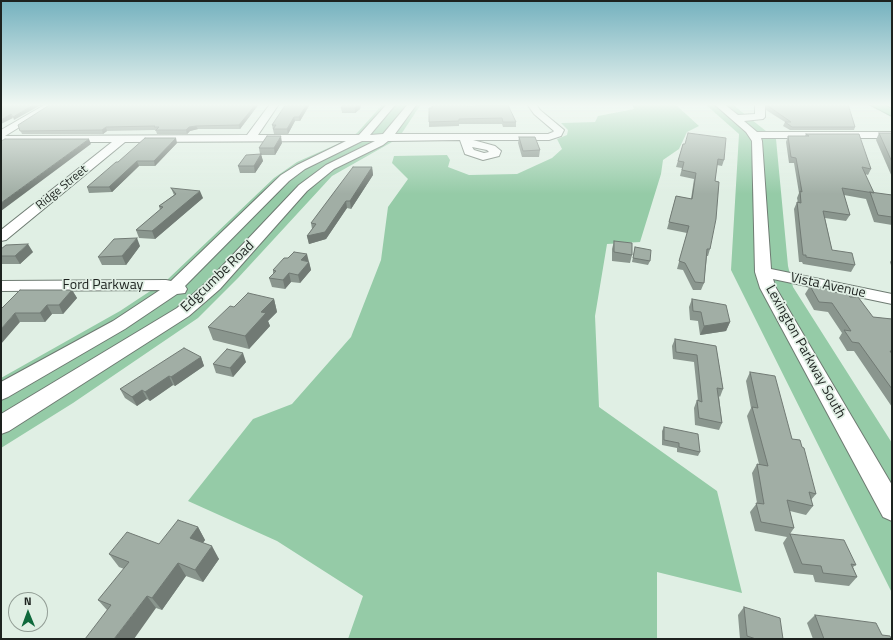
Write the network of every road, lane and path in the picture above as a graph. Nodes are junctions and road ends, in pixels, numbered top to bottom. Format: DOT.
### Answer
graph roads {
  1 [pos="252,134"];
  2 [pos="365,134"];
  3 [pos="389,134"];
  4 [pos="557,134"];
  5 [pos="754,135"];
  6 [pos="892,135"];
  7 [pos="250,137"];
  8 [pos="362,137"];
  9 [pos="387,137"];
  10 [pos="123,138"];
  11 [pos="1,139"];
  12 [pos="1,237"];
  13 [pos="763,272"];
  14 [pos="1,286"];
  15 [pos="174,288"];
  16 [pos="204,294"];
  17 [pos="892,299"];
  18 [pos="1,392"];
  19 [pos="1,425"];
  20 [pos="892,509"];
  1 -- 7 [label="street"];
  2 -- 8 [label="street, Edgcumbe Road"];
  3 -- 9 [label="street, Edgcumbe Road"];
  4 -- 9 [label="street"];
  5 -- 6 [label="street"];
  5 -- 13 [label="street, Lexington Parkway South"];
  7 -- 8 [label="street"];
  7 -- 10 [label="street"];
  8 -- 9 [label="street"];
  8 -- 15 [label="street, Edgcumbe Road"];
  9 -- 16 [label="street, Edgcumbe Road"];
  10 -- 11 [label="street"];
  10 -- 12 [label="street, Ridge Street"];
  13 -- 17 [label="street, Vista Avenue"];
  13 -- 20 [label="street, Lexington Parkway South"];
  14 -- 15 [label="street, Ford Parkway"];
  15 -- 16 [label="street, Ford Parkway"];
  15 -- 18 [label="street, Edgcumbe Road"];
  16 -- 19 [label="street, Edgcumbe Road"];
}
